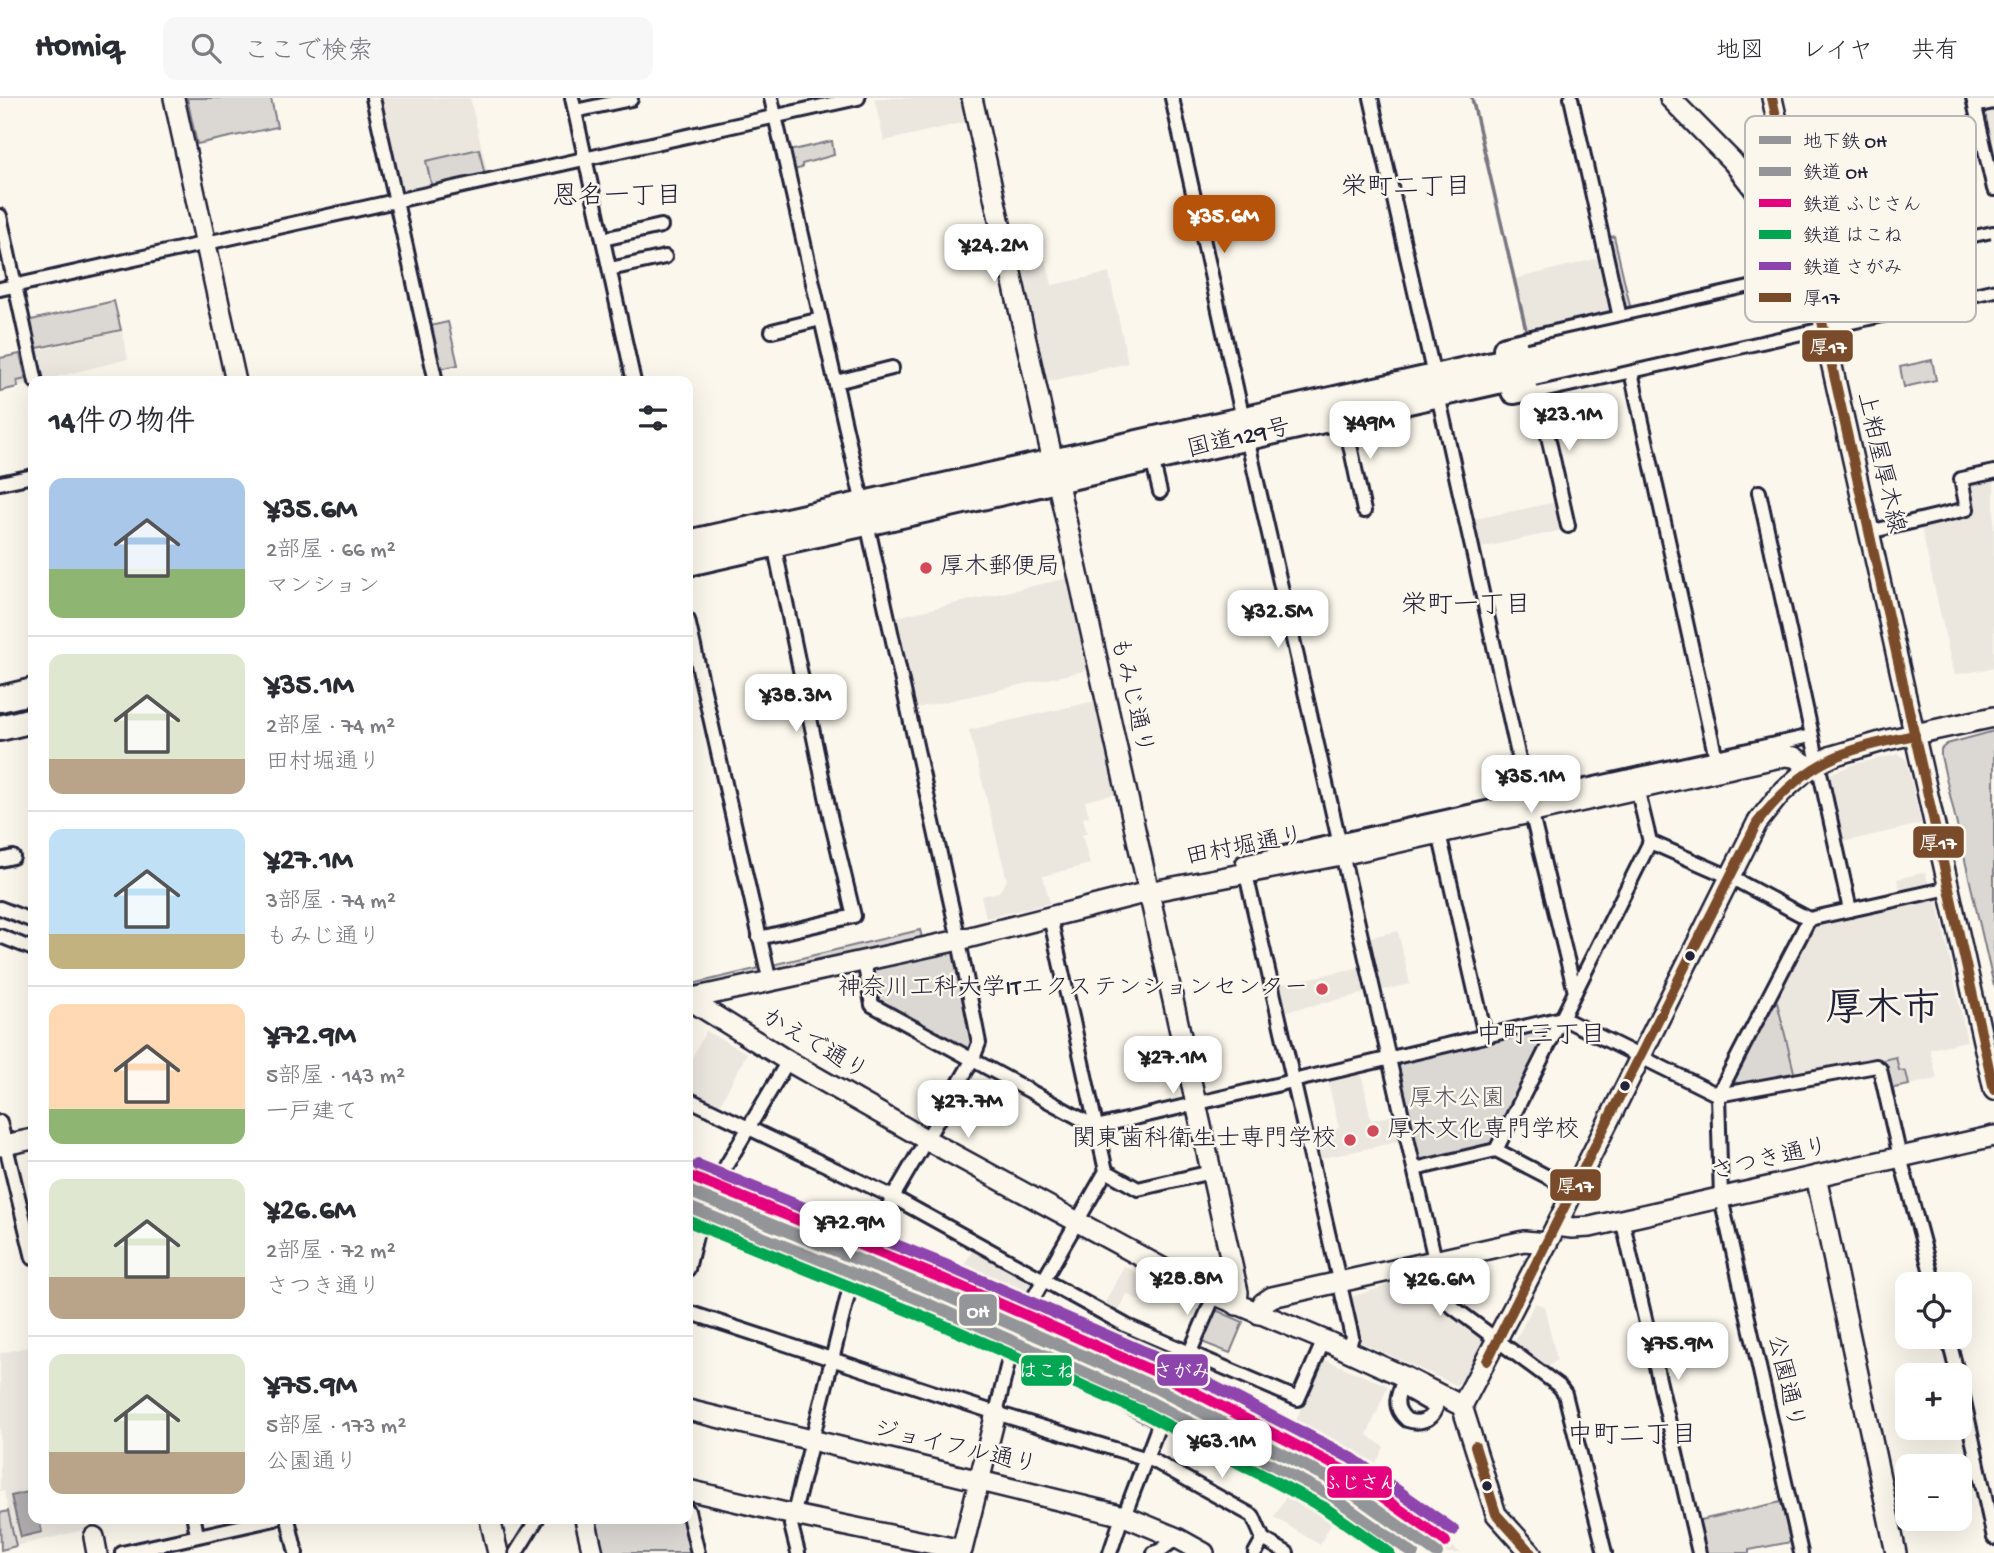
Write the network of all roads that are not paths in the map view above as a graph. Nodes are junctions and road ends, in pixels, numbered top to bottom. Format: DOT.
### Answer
graph roads {
  1 [pos="174,98"];
  2 [pos="373,98"];
  3 [pos="771,98"];
  4 [pos="858,98"];
  5 [pos="972,98"];
  6 [pos="1172,98"];
  7 [pos="1371,98"];
  8 [pos="1571,98"];
  9 [pos="1670,98"];
  10 [pos="1772,98"];
  11 [pos="631,99"];
  12 [pos="1974,102"];
  13 [pos="1994,102"];
  14 [pos="573,104"];
  15 [pos="775,115"];
  16 [pos="1776,116"];
  17 [pos="585,158"];
  18 [pos="1745,177"];
  19 [pos="1994,189"];
  20 [pos="396,202"];
  21 [pos="0,216"];
  22 [pos="661,226"];
  23 [pos="603,239"];
  24 [pos="1994,239"];
  25 [pos="206,243"];
  26 [pos="1976,243"];
  27 [pos="1994,252"];
  28 [pos="665,257"];
  29 [pos="1976,257"];
  30 [pos="610,269"];
  31 [pos="1994,269"];
  32 [pos="1976,273"];
  33 [pos="1994,284"];
  34 [pos="15,285"];
  35 [pos="1976,288"];
  36 [pos="0,289"];
  37 [pos="1745,295"];
  38 [pos="1745,317"];
  39 [pos="821,319"];
  40 [pos="1757,322"];
  41 [pos="1827,322"];
  42 [pos="1621,323"];
  43 [pos="1823,323"];
  44 [pos="772,331"];
  45 [pos="1630,366"];
  46 [pos="892,368"];
  47 [pos="1533,372"];
  48 [pos="35,376"];
  49 [pos="235,376"];
  50 [pos="435,376"];
  51 [pos="633,376"];
  52 [pos="836,382"];
  53 [pos="1429,387"];
  54 [pos="1343,417"];
  55 [pos="1245,429"];
  56 [pos="1152,459"];
  57 [pos="1054,471"];
  58 [pos="1994,472"];
  59 [pos="28,477"];
  60 [pos="0,483"];
  61 [pos="1160,492"];
  62 [pos="1759,492"];
  63 [pos="1364,511"];
  64 [pos="865,514"];
  65 [pos="1567,526"];
  66 [pos="1869,532"];
  67 [pos="693,542"];
  68 [pos="774,544"];
  69 [pos="693,562"];
  70 [pos="693,642"];
  71 [pos="28,681"];
  72 [pos="0,685"];
  73 [pos="28,692"];
  74 [pos="0,699"];
  75 [pos="28,708"];
  76 [pos="0,714"];
  77 [pos="1994,717"];
  78 [pos="28,721"];
  79 [pos="0,728"];
  80 [pos="1914,735"];
  81 [pos="1811,736"];
  82 [pos="1717,764"];
  83 [pos="1814,765"];
  84 [pos="1637,788"];
  85 [pos="1531,805"];
  86 [pos="1438,833"];
  87 [pos="1650,842"];
  88 [pos="1340,848"];
  89 [pos="1245,868"];
  90 [pos="1730,877"];
  91 [pos="1949,888"];
  92 [pos="1148,892"];
  93 [pos="0,908"];
  94 [pos="1850,910"];
  95 [pos="1051,917"];
  96 [pos="28,919"];
  97 [pos="1809,919"];
  98 [pos="0,936"];
  99 [pos="759,939"];
  100 [pos="959,940"];
  101 [pos="28,947"];
  102 [pos="864,961"];
  103 [pos="770,982"];
  104 [pos="1575,992"];
  105 [pos="693,998"];
  106 [pos="693,1002"];
  107 [pos="1562,1018"];
  108 [pos="1485,1035"];
  109 [pos="1640,1055"];
  110 [pos="1388,1059"];
  111 [pos="972,1060"];
  112 [pos="788,1061"];
  113 [pos="1294,1081"];
  114 [pos="1994,1090"];
  115 [pos="1718,1095"];
  116 [pos="693,1101"];
  117 [pos="1195,1103"];
  118 [pos="0,1122"];
  119 [pos="1096,1127"];
  120 [pos="748,1128"];
  121 [pos="1994,1136"];
  122 [pos="28,1140"];
  123 [pos="927,1140"];
  124 [pos="3,1145"];
  125 [pos="1496,1150"];
  126 [pos="1900,1157"];
  127 [pos="1415,1170"];
  128 [pos="1106,1171"];
  129 [pos="1211,1171"];
  130 [pos="1816,1176"];
  131 [pos="693,1180"];
  132 [pos="713,1188"];
  133 [pos="1573,1190"];
  134 [pos="894,1197"];
  135 [pos="1721,1198"];
  136 [pos="1622,1219"];
  137 [pos="693,1221"];
  138 [pos="1075,1222"];
  139 [pos="1552,1234"];
  140 [pos="28,1239"];
  141 [pos="866,1249"];
  142 [pos="1434,1260"];
  143 [pos="1931,1272"];
  144 [pos="1042,1280"];
  145 [pos="1339,1281"];
  146 [pos="852,1283"];
  147 [pos="1214,1296"];
  148 [pos="1237,1305"];
  149 [pos="1026,1311"];
  150 [pos="693,1314"];
  151 [pos="1259,1314"];
  152 [pos="1324,1340"];
  153 [pos="1497,1340"];
  154 [pos="1013,1346"];
  155 [pos="1346,1351"];
  156 [pos="1189,1352"];
  157 [pos="833,1360"];
  158 [pos="1462,1406"];
  159 [pos="693,1411"];
  160 [pos="996,1413"];
  161 [pos="1160,1422"];
  162 [pos="1972,1438"];
  163 [pos="813,1441"];
  164 [pos="1146,1458"];
  165 [pos="978,1480"];
  166 [pos="693,1491"];
  167 [pos="794,1515"];
  168 [pos="1122,1521"];
  169 [pos="195,1524"];
  170 [pos="251,1524"];
  171 [pos="289,1524"];
  172 [pos="491,1524"];
  173 [pos="534,1524"];
  174 [pos="586,1524"];
  175 [pos="691,1524"];
  176 [pos="197,1535"];
  177 [pos="1994,1538"];
  178 [pos="1263,1539"];
  179 [pos="1164,1549"];
  180 [pos="591,1552"];
  181 [pos="962,1552"];
  182 [pos="122,1553"];
  183 [pos="296,1553"];
  184 [pos="498,1553"];
  185 [pos="516,1553"];
  186 [pos="698,1553"];
  187 [pos="798,1553"];
  188 [pos="1110,1553"];
  189 [pos="1204,1553"];
  190 [pos="1255,1553"];
  191 [pos="1287,1553"];
  192 [pos="1531,1553"];
  193 [pos="1605,1553"];
  194 [pos="1699,1553"];
  195 [pos="1801,1553"];
  196 [pos="1896,1553"];
  1 -- 25 [label="street"];
  2 -- 20 [label="street"];
  3 -- 15 [label="street"];
  4 -- 15 [label="street"];
  5 -- 57 [label="street, もみじ通り"];
  6 -- 55 [label="street"];
  7 -- 53 [label="street"];
  8 -- 42 [label="street"];
  9 -- 18 [label="street"];
  10 -- 16 [label="street, 上粕屋厚木線"];
  11 -- 14 [label="street"];
  12 -- 13 [label="street"];
  12 -- 19 [label="street"];
  14 -- 17 [label="street"];
  15 -- 17 [label="street"];
  15 -- 39 [label="street"];
  17 -- 20 [label="street"];
  17 -- 23 [label="street"];
  20 -- 25 [label="street"];
  20 -- 50 [label="street"];
  21 -- 34 [label="street"];
  22 -- 23 [label="street"];
  23 -- 30 [label="street"];
  24 -- 26 [label="highway"];
  25 -- 34 [label="street"];
  25 -- 49 [label="street"];
  27 -- 29 [label="highway, 国道129号, bridge"];
  28 -- 30 [label="street"];
  30 -- 51 [label="street"];
  31 -- 32 [label="highway, 国道129号, bridge"];
  33 -- 35 [label="highway"];
  34 -- 36 [label="street"];
  34 -- 48 [label="street"];
  37 -- 42 [label="highway"];
  38 -- 47 [label="highway, 国道129号, bridge"];
  39 -- 44 [label="street"];
  39 -- 52 [label="street"];
  40 -- 47 [label="highway, 国道129号, bridge"];
  41 -- 43 [label="highway"];
  42 -- 53 [label="highway"];
  43 -- 45 [label="highway"];
  43 -- 66 [label="street, 上粕屋厚木線"];
  45 -- 47 [label="highway"];
  45 -- 82 [label="street"];
  46 -- 52 [label="street"];
  47 -- 53 [label="highway, 国道129号"];
  47 -- 65 [label="street"];
  52 -- 64 [label="street"];
  53 -- 54 [label="highway, 国道129号"];
  53 -- 55 [label="highway, 国道129号"];
  53 -- 85 [label="street"];
  54 -- 55 [label="highway, 国道129号"];
  54 -- 63 [label="street"];
  55 -- 56 [label="highway, 国道129号"];
  55 -- 57 [label="highway, 国道129号"];
  55 -- 88 [label="street"];
  56 -- 57 [label="highway, 国道129号"];
  56 -- 61 [label="street"];
  57 -- 64 [label="highway, 国道129号"];
  57 -- 92 [label="street, もみじ通り"];
  58 -- 66 [label="street"];
  59 -- 60 [label="street"];
  62 -- 81 [label="street"];
  64 -- 67 [label="highway, 国道129号"];
  64 -- 68 [label="highway, 国道129号"];
  64 -- 100 [label="street"];
  66 -- 80 [label="street, 上粕屋厚木線"];
  68 -- 69 [label="highway, 国道129号"];
  68 -- 99 [label="street"];
  70 -- 99 [label="street"];
  71 -- 72 [label="highway"];
  73 -- 74 [label="highway"];
  75 -- 76 [label="highway"];
  77 -- 80 [label="street"];
  78 -- 79 [label="highway"];
  80 -- 83 [label="street"];
  80 -- 91 [label="street, 上粕屋厚木線"];
  81 -- 82 [label="street"];
  81 -- 83 [label="street"];
  82 -- 83 [label="street, 田村堀通り"];
  82 -- 84 [label="street, 田村堀通り"];
  82 -- 85 [label="street"];
  83 -- 90 [label="street"];
  83 -- 94 [label="street"];
  84 -- 85 [label="street, 田村堀通り"];
  84 -- 87 [label="street"];
  85 -- 86 [label="street, 田村堀通り"];
  85 -- 88 [label="street"];
  85 -- 104 [label="street"];
  86 -- 88 [label="street, 田村堀通り"];
  86 -- 108 [label="street"];
  87 -- 90 [label="street"];
  87 -- 104 [label="street"];
  88 -- 89 [label="street, 田村堀通り"];
  88 -- 110 [label="street"];
  89 -- 92 [label="street, 田村堀通り"];
  89 -- 113 [label="street"];
  90 -- 97 [label="street"];
  90 -- 109 [label="street"];
  91 -- 94 [label="street"];
  91 -- 114 [label="street, 上粕屋厚木線"];
  92 -- 95 [label="street, 田村堀通り"];
  92 -- 117 [label="street, もみじ通り"];
  93 -- 96 [label="street"];
  94 -- 97 [label="street"];
  95 -- 100 [label="street, 田村堀通り"];
  95 -- 119 [label="street"];
  97 -- 115 [label="street"];
  98 -- 101 [label="street"];
  99 -- 103 [label="street"];
  100 -- 102 [label="street, 田村堀通り"];
  100 -- 111 [label="street"];
  102 -- 103 [label="street, 田村堀通り"];
  102 -- 111 [label="street"];
  103 -- 105 [label="street, 田村堀通り"];
  104 -- 107 [label="street"];
  106 -- 112 [label="street, かえで通り"];
  107 -- 108 [label="street"];
  107 -- 109 [label="street"];
  107 -- 125 [label="street"];
  108 -- 110 [label="street"];
  109 -- 115 [label="street"];
  109 -- 133 [label="street"];
  110 -- 113 [label="street"];
  110 -- 127 [label="street"];
  111 -- 119 [label="street"];
  111 -- 123 [label="street"];
  112 -- 120 [label="street"];
  112 -- 123 [label="street, かえで通り"];
  113 -- 117 [label="street"];
  113 -- 145 [label="street"];
  115 -- 126 [label="street"];
  115 -- 135 [label="street, 公園通り"];
  116 -- 120 [label="street"];
  117 -- 119 [label="street"];
  117 -- 129 [label="street, もみじ通り"];
  118 -- 124 [label="street"];
  119 -- 128 [label="street"];
  120 -- 132 [label="street"];
  120 -- 134 [label="street"];
  121 -- 126 [label="street, さつき通り"];
  122 -- 124 [label="street"];
  123 -- 134 [label="street"];
  123 -- 138 [label="street, かえで通り"];
  124 -- 140 [label="street"];
  125 -- 127 [label="street"];
  125 -- 133 [label="street"];
  126 -- 130 [label="street, さつき通り"];
  126 -- 143 [label="street"];
  127 -- 142 [label="street"];
  128 -- 129 [label="street"];
  128 -- 138 [label="street"];
  129 -- 148 [label="street, もみじ通り"];
  130 -- 135 [label="street, さつき通り"];
  130 -- 196 [label="street"];
  131 -- 132 [label="street"];
  132 -- 137 [label="street"];
  132 -- 141 [label="street"];
  133 -- 139 [label="street"];
  134 -- 141 [label="street"];
  134 -- 144 [label="street"];
  135 -- 136 [label="street, さつき通り"];
  135 -- 195 [label="street, 公園通り"];
  136 -- 139 [label="street, さつき通り"];
  136 -- 194 [label="street"];
  137 -- 146 [label="street"];
  138 -- 144 [label="street"];
  138 -- 147 [label="street, かえで通り"];
  139 -- 142 [label="street, さつき通り"];
  139 -- 153 [label="street"];
  141 -- 146 [label="street"];
  141 -- 149 [label="street"];
  142 -- 145 [label="street, さつき通り"];
  142 -- 153 [label="street"];
  144 -- 149 [label="street"];
  144 -- 156 [label="street"];
  145 -- 151 [label="street, さつき通り"];
  145 -- 155 [label="street"];
  146 -- 154 [label="street"];
  146 -- 157 [label="street"];
  147 -- 148 [label="street, かえで通り"];
  147 -- 156 [label="street"];
  148 -- 151 [label="street, かえで通り"];
  149 -- 154 [label="street"];
  150 -- 157 [label="street"];
  151 -- 152 [label="street, かえで通り"];
  152 -- 155 [label="street, かえで通り"];
  152 -- 156 [label="street"];
  153 -- 158 [label="street"];
  153 -- 193 [label="street"];
  154 -- 160 [label="street"];
  154 -- 161 [label="street"];
  155 -- 158 [label="street, かえで通り"];
  156 -- 161 [label="street"];
  157 -- 160 [label="street"];
  157 -- 163 [label="street"];
  158 -- 192 [label="street"];
  159 -- 163 [label="street, ジョイフル通り"];
  160 -- 164 [label="street"];
  160 -- 165 [label="street"];
  161 -- 164 [label="street"];
  162 -- 177 [label="street"];
  163 -- 165 [label="street, ジョイフル通り"];
  163 -- 167 [label="street"];
  164 -- 168 [label="street"];
  164 -- 178 [label="street"];
  165 -- 168 [label="street, ジョイフル通り"];
  165 -- 181 [label="street"];
  166 -- 167 [label="street"];
  167 -- 181 [label="street"];
  167 -- 187 [label="street"];
  168 -- 179 [label="street, ジョイフル通り"];
  168 -- 188 [label="street"];
  169 -- 176 [label="street"];
  170 -- 176 [label="street"];
  171 -- 183 [label="street"];
  172 -- 184 [label="street"];
  173 -- 185 [label="street"];
  174 -- 180 [label="street"];
  175 -- 186 [label="street"];
  176 -- 182 [label="street"];
  178 -- 190 [label="street"];
  178 -- 191 [label="street"];
  179 -- 189 [label="street, ジョイフル通り"];
}
